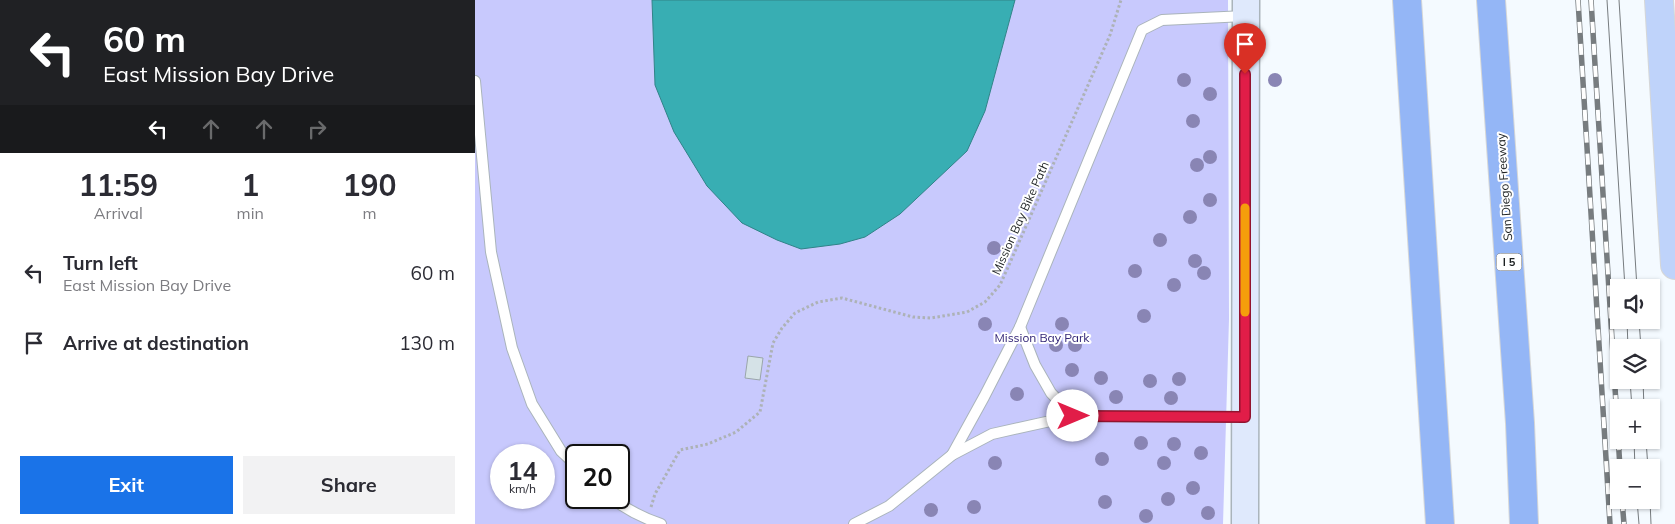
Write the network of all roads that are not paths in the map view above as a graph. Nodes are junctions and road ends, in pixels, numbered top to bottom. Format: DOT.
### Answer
graph roads {
  1 [pos="1407,0"];
  2 [pos="1491,0"];
  3 [pos="1659,0"];
  4 [pos="1245,8"];
  5 [pos="475,81"];
  6 [pos="1670,98"];
  7 [pos="1675,265"];
  8 [pos="1020,327"];
  9 [pos="1073,416"];
  10 [pos="1245,417"];
  11 [pos="565,455"];
  12 [pos="952,455"];
  13 [pos="628,509"];
  14 [pos="661,524"];
  15 [pos="854,524"];
  16 [pos="1245,524"];
  17 [pos="1440,524"];
  18 [pos="1524,524"];
  1 -- 17 [label="highway"];
  2 -- 18 [label="highway, San Diego Freeway / I 5"];
  3 -- 6 [label="main road"];
  4 -- 8 [label="lane"];
  4 -- 10 [label="main road"];
  5 -- 11 [label="lane"];
  6 -- 7 [label="main road"];
  8 -- 9 [label="lane"];
  8 -- 12 [label="lane"];
  9 -- 10 [label="lane"];
  9 -- 12 [label="lane"];
  10 -- 16 [label="main road"];
  12 -- 15 [label="lane"];
  13 -- 14 [label="lane"];
}
